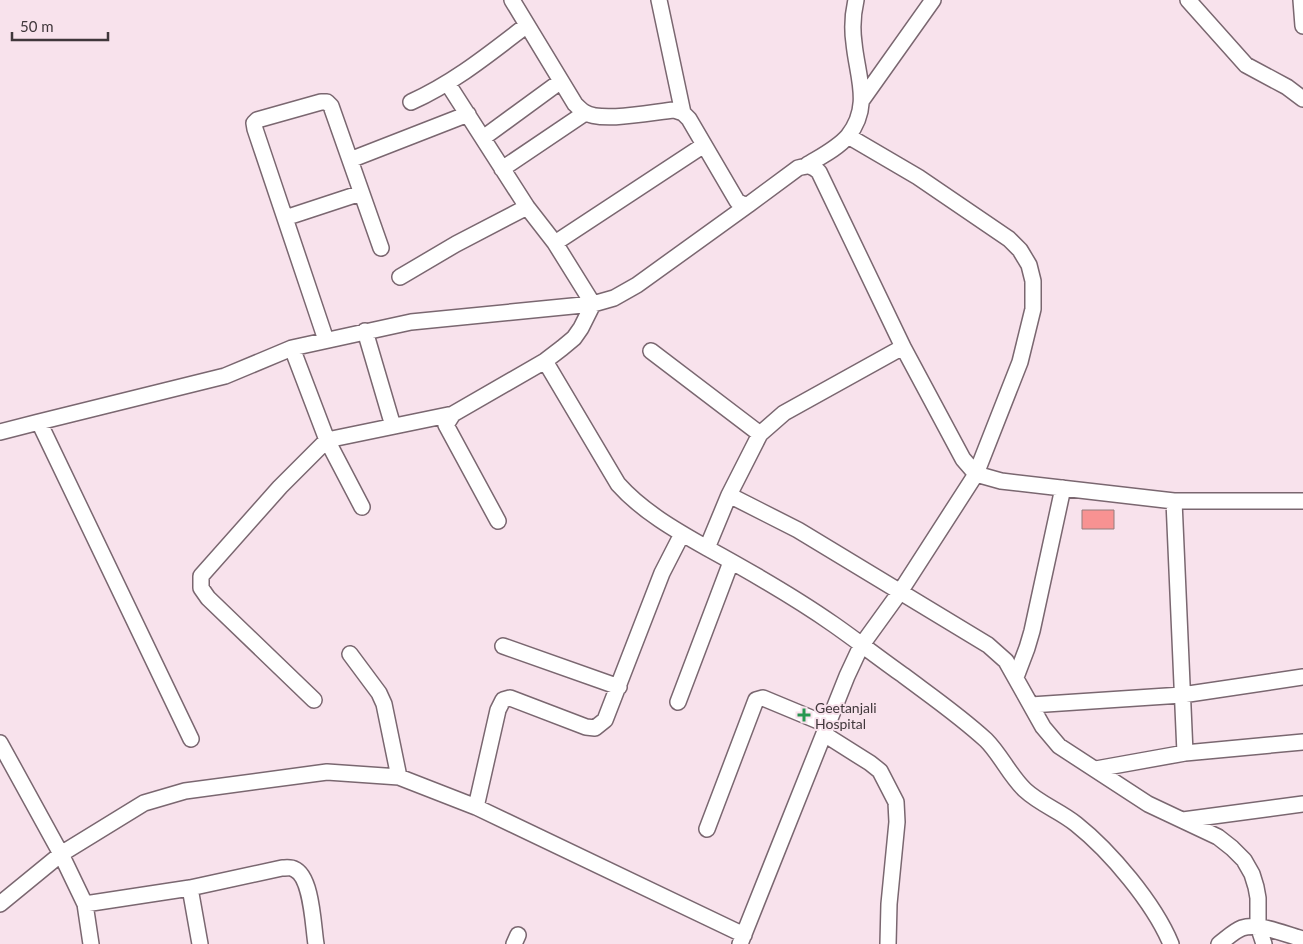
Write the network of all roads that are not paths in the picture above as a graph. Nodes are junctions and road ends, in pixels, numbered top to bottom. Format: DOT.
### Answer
graph roads {
  1 [pos="512,0"];
  2 [pos="659,0"];
  3 [pos="856,0"];
  4 [pos="933,0"];
  5 [pos="1188,0"];
  6 [pos="1301,0"];
  7 [pos="527,25"];
  8 [pos="1303,26"];
  9 [pos="561,81"];
  10 [pos="448,84"];
  11 [pos="1303,99"];
  12 [pos="862,100"];
  13 [pos="411,102"];
  14 [pos="585,113"];
  15 [pos="683,113"];
  16 [pos="468,114"];
  17 [pos="848,136"];
  18 [pos="483,138"];
  19 [pos="704,145"];
  20 [pos="350,160"];
  21 [pos="807,165"];
  22 [pos="502,169"];
  23 [pos="361,192"];
  24 [pos="748,205"];
  25 [pos="527,207"];
  26 [pos="285,218"];
  27 [pos="555,243"];
  28 [pos="381,248"];
  29 [pos="400,277"];
  30 [pos="593,304"];
  31 [pos="365,331"];
  32 [pos="326,340"];
  33 [pos="903,347"];
  34 [pos="292,348"];
  35 [pos="650,351"];
  36 [pos="545,361"];
  37 [pos="453,414"];
  38 [pos="39,422"];
  39 [pos="393,426"];
  40 [pos="0,432"];
  41 [pos="760,434"];
  42 [pos="326,440"];
  43 [pos="976,474"];
  44 [pos="1063,488"];
  45 [pos="729,495"];
  46 [pos="1174,501"];
  47 [pos="1303,501"];
  48 [pos="362,507"];
  49 [pos="498,521"];
  50 [pos="682,534"];
  51 [pos="707,548"];
  52 [pos="731,562"];
  53 [pos="900,592"];
  54 [pos="503,646"];
  55 [pos="861,646"];
  56 [pos="350,654"];
  57 [pos="1016,676"];
  58 [pos="1303,677"];
  59 [pos="619,687"];
  60 [pos="1182,694"];
  61 [pos="314,700"];
  62 [pos="678,702"];
  63 [pos="1031,705"];
  64 [pos="826,729"];
  65 [pos="191,739"];
  66 [pos="1303,742"];
  67 [pos="0,743"];
  68 [pos="1185,753"];
  69 [pos="1096,768"];
  70 [pos="399,777"];
  71 [pos="1303,804"];
  72 [pos="476,806"];
  73 [pos="1181,821"];
  74 [pos="708,828"];
  75 [pos="61,854"];
  76 [pos="190,888"];
  77 [pos="0,904"];
  78 [pos="85,904"];
  79 [pos="1258,926"];
  80 [pos="742,939"];
  81 [pos="1303,939"];
  82 [pos="91,944"];
  83 [pos="200,944"];
  84 [pos="316,944"];
  85 [pos="888,944"];
  86 [pos="1171,944"];
  87 [pos="1219,944"];
  88 [pos="1264,944"];
  1 -- 7 [label="street"];
  2 -- 15 [label="street"];
  3 -- 12 [label="street"];
  4 -- 12 [label="street"];
  5 -- 11 [label="street"];
  6 -- 8 [label="street"];
  7 -- 9 [label="street"];
  7 -- 10 [label="street"];
  9 -- 14 [label="street"];
  9 -- 18 [label="street"];
  10 -- 13 [label="street"];
  10 -- 16 [label="street"];
  12 -- 17 [label="street"];
  14 -- 15 [label="street"];
  14 -- 22 [label="street"];
  15 -- 19 [label="street"];
  16 -- 18 [label="street"];
  16 -- 20 [label="street"];
  17 -- 21 [label="street"];
  17 -- 43 [label="street"];
  18 -- 22 [label="street"];
  19 -- 24 [label="street"];
  19 -- 27 [label="street"];
  20 -- 23 [label="street"];
  20 -- 26 [label="street"];
  21 -- 24 [label="street"];
  21 -- 33 [label="street"];
  22 -- 25 [label="street"];
  23 -- 26 [label="street"];
  23 -- 28 [label="street"];
  24 -- 30 [label="street"];
  25 -- 27 [label="street"];
  25 -- 29 [label="street"];
  26 -- 32 [label="street"];
  27 -- 30 [label="street"];
  30 -- 31 [label="street"];
  30 -- 36 [label="street"];
  31 -- 32 [label="street"];
  31 -- 39 [label="street"];
  32 -- 34 [label="street"];
  33 -- 41 [label="street"];
  33 -- 43 [label="street"];
  34 -- 38 [label="street"];
  34 -- 42 [label="street"];
  35 -- 41 [label="street"];
  36 -- 37 [label="street"];
  36 -- 50 [label="street"];
  37 -- 39 [label="street"];
  37 -- 49 [label="street"];
  38 -- 40 [label="street"];
  38 -- 65 [label="street"];
  39 -- 42 [label="street"];
  41 -- 45 [label="street"];
  42 -- 48 [label="street"];
  42 -- 61 [label="street"];
  43 -- 44 [label="street"];
  43 -- 53 [label="street"];
  44 -- 46 [label="street"];
  44 -- 57 [label="street"];
  45 -- 51 [label="street"];
  45 -- 53 [label="street"];
  46 -- 47 [label="street"];
  46 -- 60 [label="street"];
  50 -- 51 [label="street"];
  50 -- 59 [label="street"];
  51 -- 52 [label="street"];
  52 -- 55 [label="street"];
  52 -- 62 [label="street"];
  53 -- 55 [label="street"];
  53 -- 57 [label="street"];
  54 -- 59 [label="street"];
  55 -- 64 [label="street"];
  55 -- 86 [label="street"];
  56 -- 70 [label="street"];
  57 -- 63 [label="street"];
  58 -- 60 [label="street"];
  59 -- 72 [label="street"];
  60 -- 63 [label="street"];
  60 -- 68 [label="street"];
  63 -- 69 [label="street"];
  64 -- 74 [label="street"];
  64 -- 80 [label="street"];
  64 -- 85 [label="street"];
  66 -- 68 [label="street"];
  67 -- 75 [label="street"];
  68 -- 69 [label="street"];
  69 -- 73 [label="street"];
  70 -- 72 [label="street"];
  70 -- 75 [label="street"];
  71 -- 73 [label="street"];
  72 -- 80 [label="street"];
  73 -- 79 [label="street"];
  75 -- 77 [label="street"];
  75 -- 78 [label="street"];
  76 -- 78 [label="street"];
  76 -- 83 [label="street"];
  76 -- 84 [label="street"];
  78 -- 82 [label="street"];
  79 -- 81 [label="street"];
  79 -- 87 [label="street"];
  79 -- 88 [label="street"];
}
